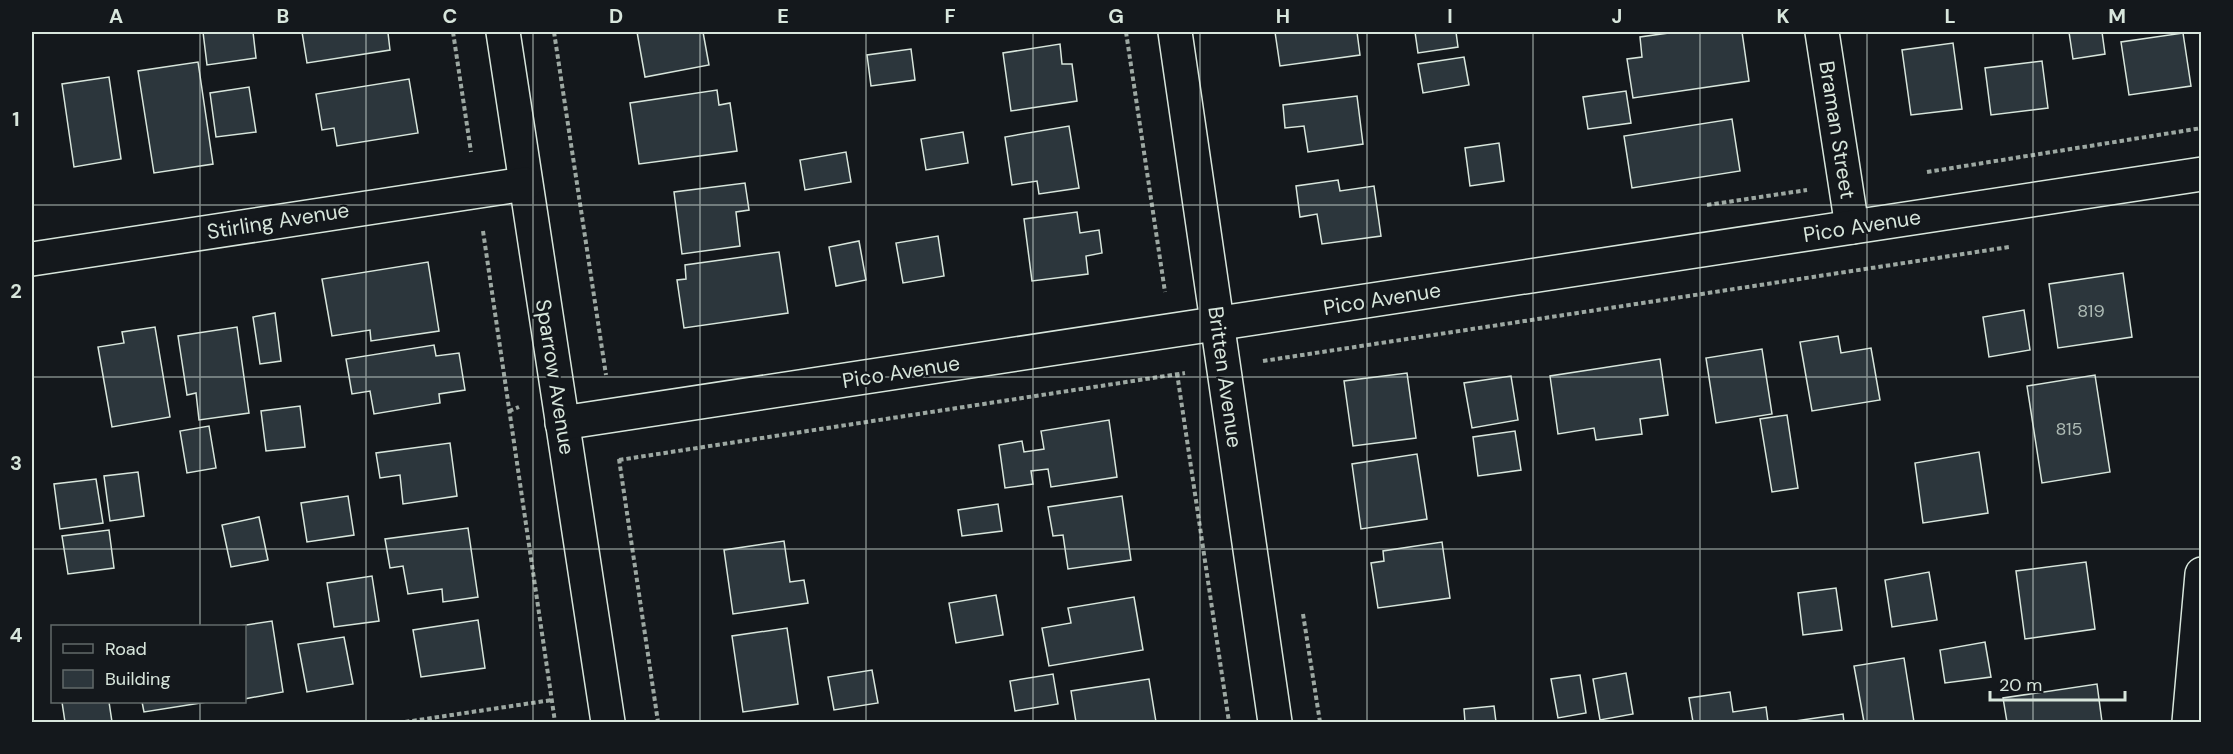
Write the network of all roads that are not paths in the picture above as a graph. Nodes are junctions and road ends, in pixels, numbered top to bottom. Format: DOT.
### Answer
graph roads {
  1 [pos="503,32"];
  2 [pos="1175,32"];
  3 [pos="1822,32"];
  4 [pos="2202,174"];
  5 [pos="525,184"];
  6 [pos="1852,228"];
  7 [pos="32,259"];
  8 [pos="1217,325"];
  9 [pos="562,423"];
  10 [pos="2202,574"];
  11 [pos="608,723"];
  12 [pos="1275,723"];
  13 [pos="2189,723"];
  1 -- 5 [label="street, Sparrow Avenue"];
  2 -- 8 [label="street, Britten Avenue"];
  3 -- 6 [label="street, Braman Street"];
  4 -- 6 [label="street, Pico Avenue"];
  5 -- 7 [label="street, Stirling Avenue"];
  5 -- 9 [label="street, Sparrow Avenue"];
  6 -- 8 [label="street, Pico Avenue"];
  8 -- 9 [label="street, Pico Avenue"];
  8 -- 12 [label="street, Britten Avenue"];
  9 -- 11 [label="street, Sparrow Avenue"];
  10 -- 13 [label="street"];
}
